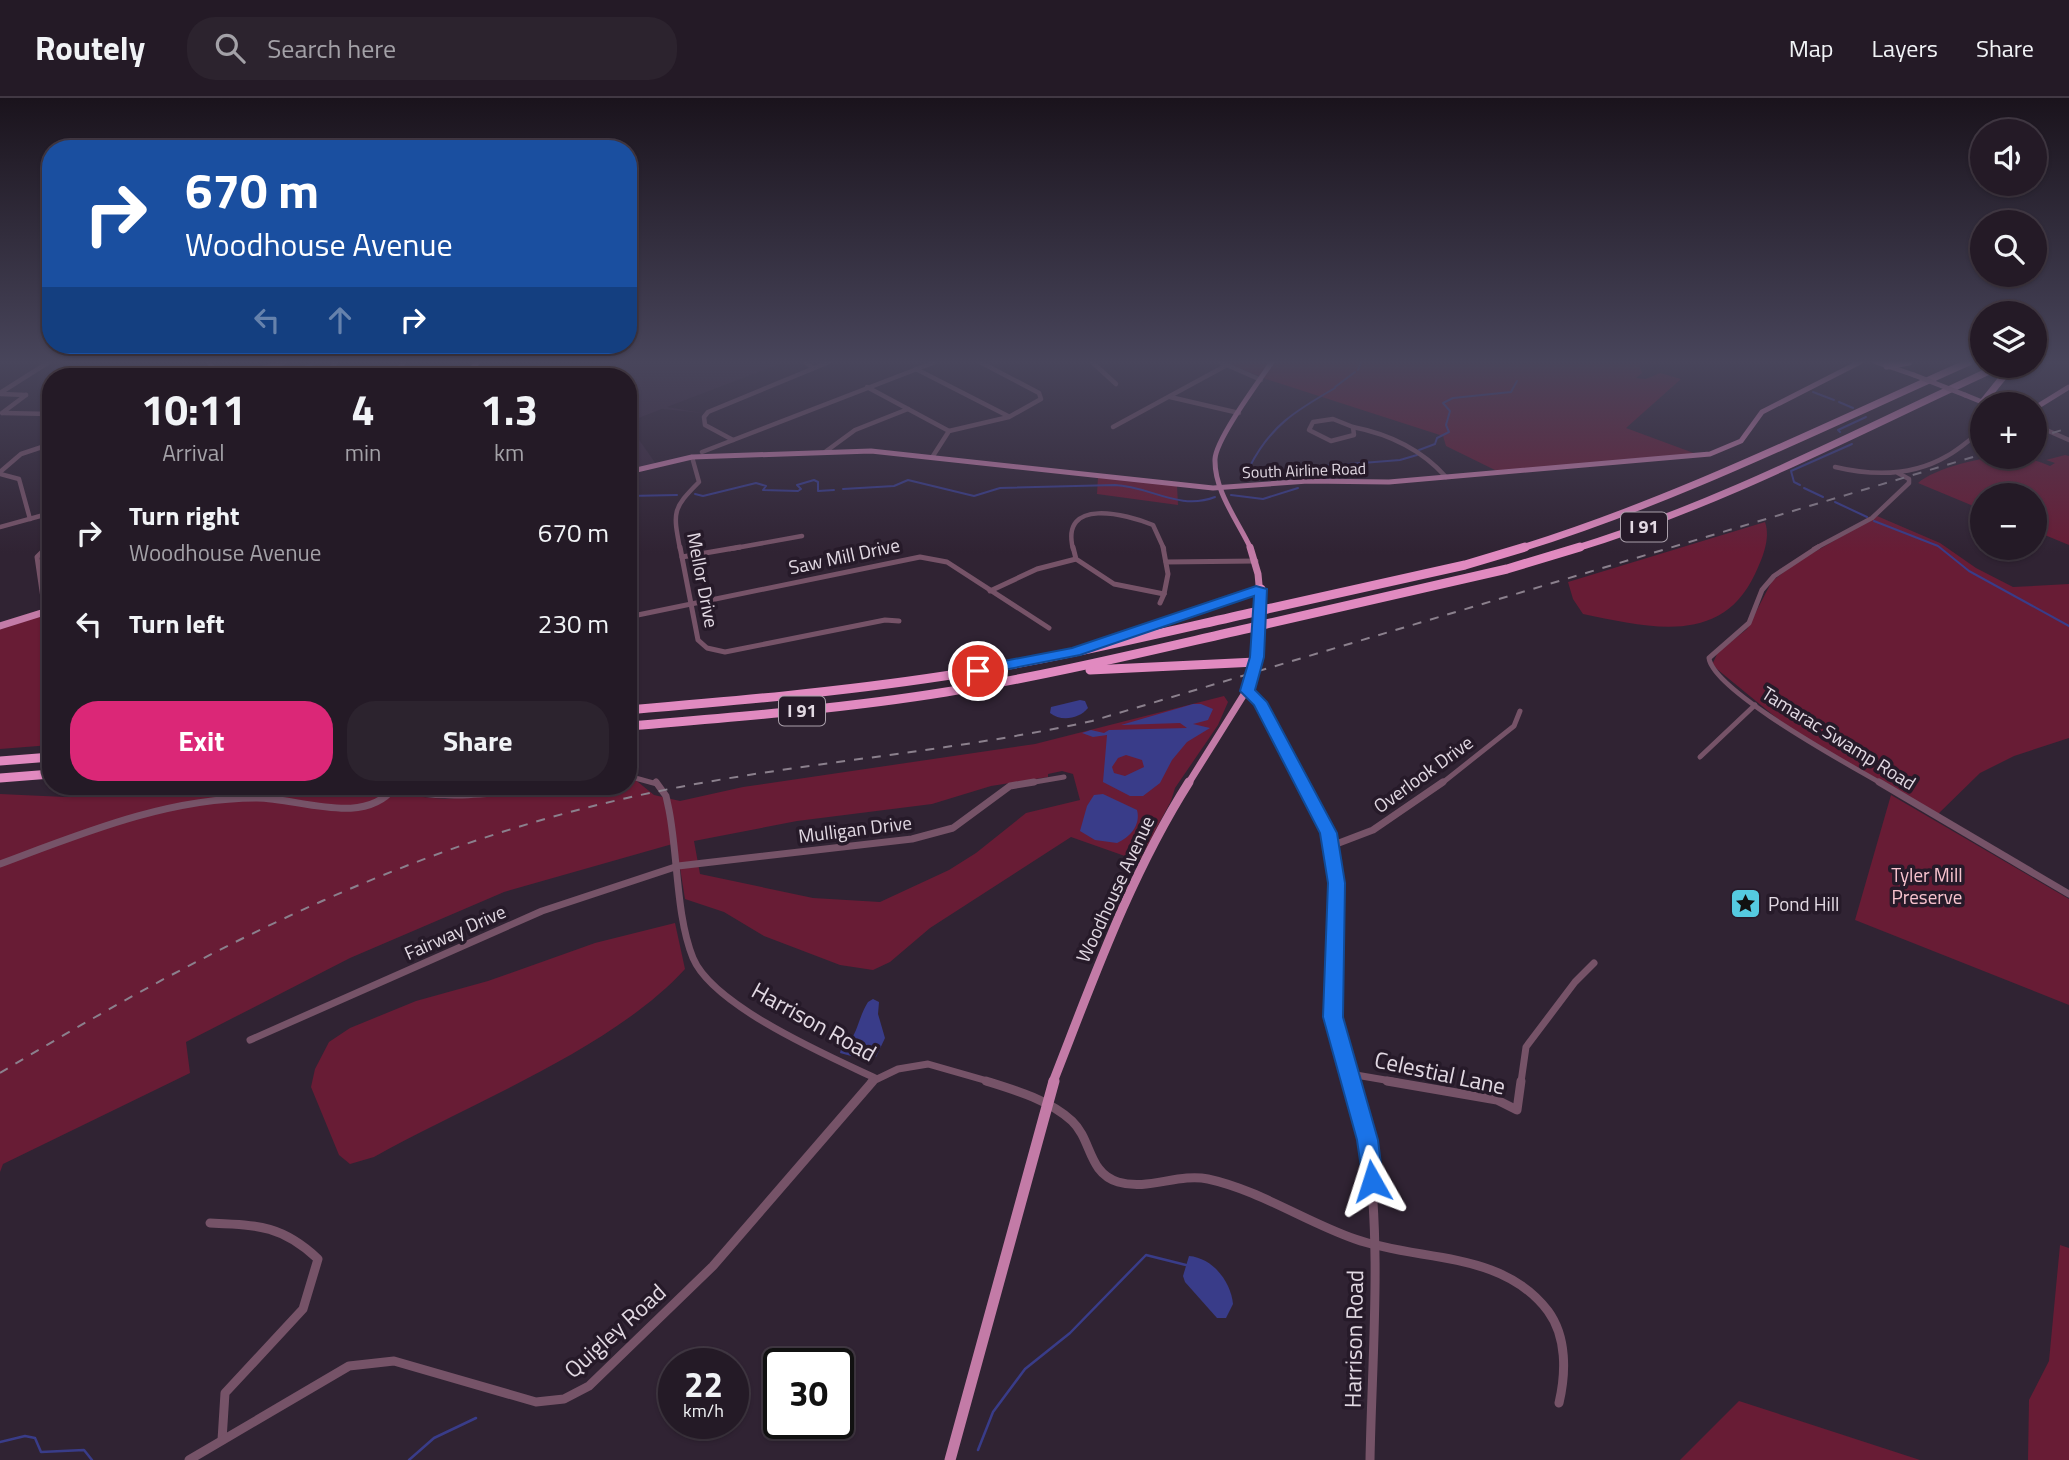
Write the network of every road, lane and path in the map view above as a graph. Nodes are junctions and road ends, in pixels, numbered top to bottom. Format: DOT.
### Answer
graph roads {
  1 [pos="706,426"];
  2 [pos="770,426"];
  3 [pos="866,426"];
  4 [pos="939,426"];
  5 [pos="972,426"];
  6 [pos="1116,426"];
  7 [pos="1233,426"];
  8 [pos="1310,426"];
  9 [pos="1348,426"];
  10 [pos="1750,426"];
  11 [pos="1826,426"];
  12 [pos="1870,426"];
  13 [pos="1113,427"];
  14 [pos="1353,427"];
  15 [pos="2047,430"];
  16 [pos="949,431"];
  17 [pos="1970,439"];
  18 [pos="733,440"];
  19 [pos="2069,440"];
  20 [pos="42,447"];
  21 [pos="702,452"];
  22 [pos="825,452"];
  23 [pos="711,456"];
  24 [pos="933,456"];
  25 [pos="692,457"];
  26 [pos="1835,467"];
  27 [pos="637,470"];
  28 [pos="0,473"];
  29 [pos="1898,473"];
  30 [pos="1446,477"];
  31 [pos="1220,487"];
  32 [pos="42,516"];
  33 [pos="30,519"];
  34 [pos="0,527"];
  35 [pos="802,536"];
  36 [pos="42,552"];
  37 [pos="682,557"];
  38 [pos="1076,559"];
  39 [pos="1256,561"];
  40 [pos="1166,562"];
  41 [pos="42,582"];
  42 [pos="1261,589"];
  43 [pos="990,591"];
  44 [pos="1166,594"];
  45 [pos="1160,603"];
  46 [pos="691,604"];
  47 [pos="42,613"];
  48 [pos="637,615"];
  49 [pos="899,621"];
  50 [pos="0,626"];
  51 [pos="1049,628"];
  52 [pos="1075,652"];
  53 [pos="1256,662"];
  54 [pos="1041,675"];
  55 [pos="1248,691"];
  56 [pos="1755,705"];
  57 [pos="637,709"];
  58 [pos="1520,711"];
  59 [pos="637,725"];
  60 [pos="42,758"];
  61 [pos="1699,758"];
  62 [pos="0,761"];
  63 [pos="42,775"];
  64 [pos="1064,777"];
  65 [pos="0,778"];
  66 [pos="637,778"];
  67 [pos="389,795"];
  68 [pos="1331,846"];
  69 [pos="0,864"];
  70 [pos="678,866"];
  71 [pos="2069,894"];
  72 [pos="1594,963"];
  73 [pos="250,1040"];
  74 [pos="1350,1074"];
  75 [pos="874,1078"];
  76 [pos="1045,1104"];
  77 [pos="210,1223"];
  78 [pos="1375,1246"];
  79 [pos="1559,1403"];
  80 [pos="222,1440"];
  81 [pos="189,1460"];
  82 [pos="950,1460"];
  83 [pos="1370,1460"];
  1 -- 18 [label="street"];
  2 -- 18 [label="street"];
  3 -- 22 [label="street"];
  4 -- 16 [label="street"];
  5 -- 16 [label="street"];
  6 -- 13 [label="street"];
  7 -- 31 [label="main road, Woodhouse Avenue"];
  8 -- 14 [label="street"];
  9 -- 14 [label="street"];
  10 -- 30 [label="main road, South Airline Road"];
  11 -- 52 [label="highway, I 91, bridge"];
  12 -- 54 [label="highway, I 91, bridge"];
  14 -- 30 [label="street"];
  15 -- 19 [label="street"];
  16 -- 24 [label="street"];
  17 -- 29 [label="street"];
  18 -- 21 [label="street"];
  20 -- 28 [label="street"];
  21 -- 23 [label="main road"];
  21 -- 25 [label="main road"];
  22 -- 23 [label="main road, South Airline Road"];
  22 -- 24 [label="main road, South Airline Road"];
  23 -- 25 [label="main road, South Airline Road"];
  24 -- 31 [label="main road, South Airline Road"];
  25 -- 27 [label="main road"];
  25 -- 37 [label="street, Mellor Drive"];
  26 -- 29 [label="street"];
  28 -- 33 [label="street"];
  29 -- 56 [label="street, Tamarac Swamp Road"];
  30 -- 31 [label="main road, South Airline Road"];
  31 -- 39 [label="main road, Woodhouse Avenue"];
  32 -- 33 [label="street"];
  33 -- 34 [label="street"];
  35 -- 37 [label="street"];
  36 -- 41 [label="street"];
  37 -- 46 [label="street, Mellor Drive"];
  38 -- 40 [label="street"];
  38 -- 43 [label="street"];
  38 -- 44 [label="street"];
  39 -- 40 [label="street"];
  39 -- 42 [label="main road, Woodhouse Avenue"];
  40 -- 44 [label="street"];
  42 -- 52 [label="highway"];
  42 -- 53 [label="main road, Woodhouse Avenue"];
  43 -- 46 [label="street, Saw Mill Drive"];
  43 -- 51 [label="street, Saw Mill Drive"];
  44 -- 45 [label="street"];
  46 -- 48 [label="street, Saw Mill Drive"];
  46 -- 49 [label="street, Mellor Drive"];
  47 -- 50 [label="main road"];
  52 -- 57 [label="highway, I 91"];
  53 -- 54 [label="highway"];
  53 -- 55 [label="main road, Woodhouse Avenue"];
  54 -- 59 [label="highway, I 91"];
  55 -- 68 [label="street"];
  55 -- 76 [label="main road, Woodhouse Avenue"];
  56 -- 61 [label="street"];
  56 -- 71 [label="street, Tamarac Swamp Road"];
  58 -- 68 [label="street, Overlook Drive"];
  60 -- 62 [label="highway"];
  63 -- 65 [label="highway"];
  64 -- 70 [label="street, Mulligan Drive"];
  66 -- 70 [label="street, Harrison Road"];
  67 -- 69 [label="street"];
  68 -- 74 [label="street"];
  70 -- 73 [label="street, Fairway Drive"];
  70 -- 75 [label="street, Harrison Road"];
  72 -- 74 [label="street, Celestial Lane"];
  74 -- 78 [label="street"];
  75 -- 76 [label="street, Harrison Road"];
  75 -- 80 [label="street, Quigley Road"];
  76 -- 78 [label="street, Harrison Road"];
  76 -- 82 [label="main road, Woodhouse Avenue"];
  77 -- 80 [label="street"];
  78 -- 79 [label="street"];
  78 -- 83 [label="street, Harrison Road"];
  80 -- 81 [label="street, Quigley Road"];
}
